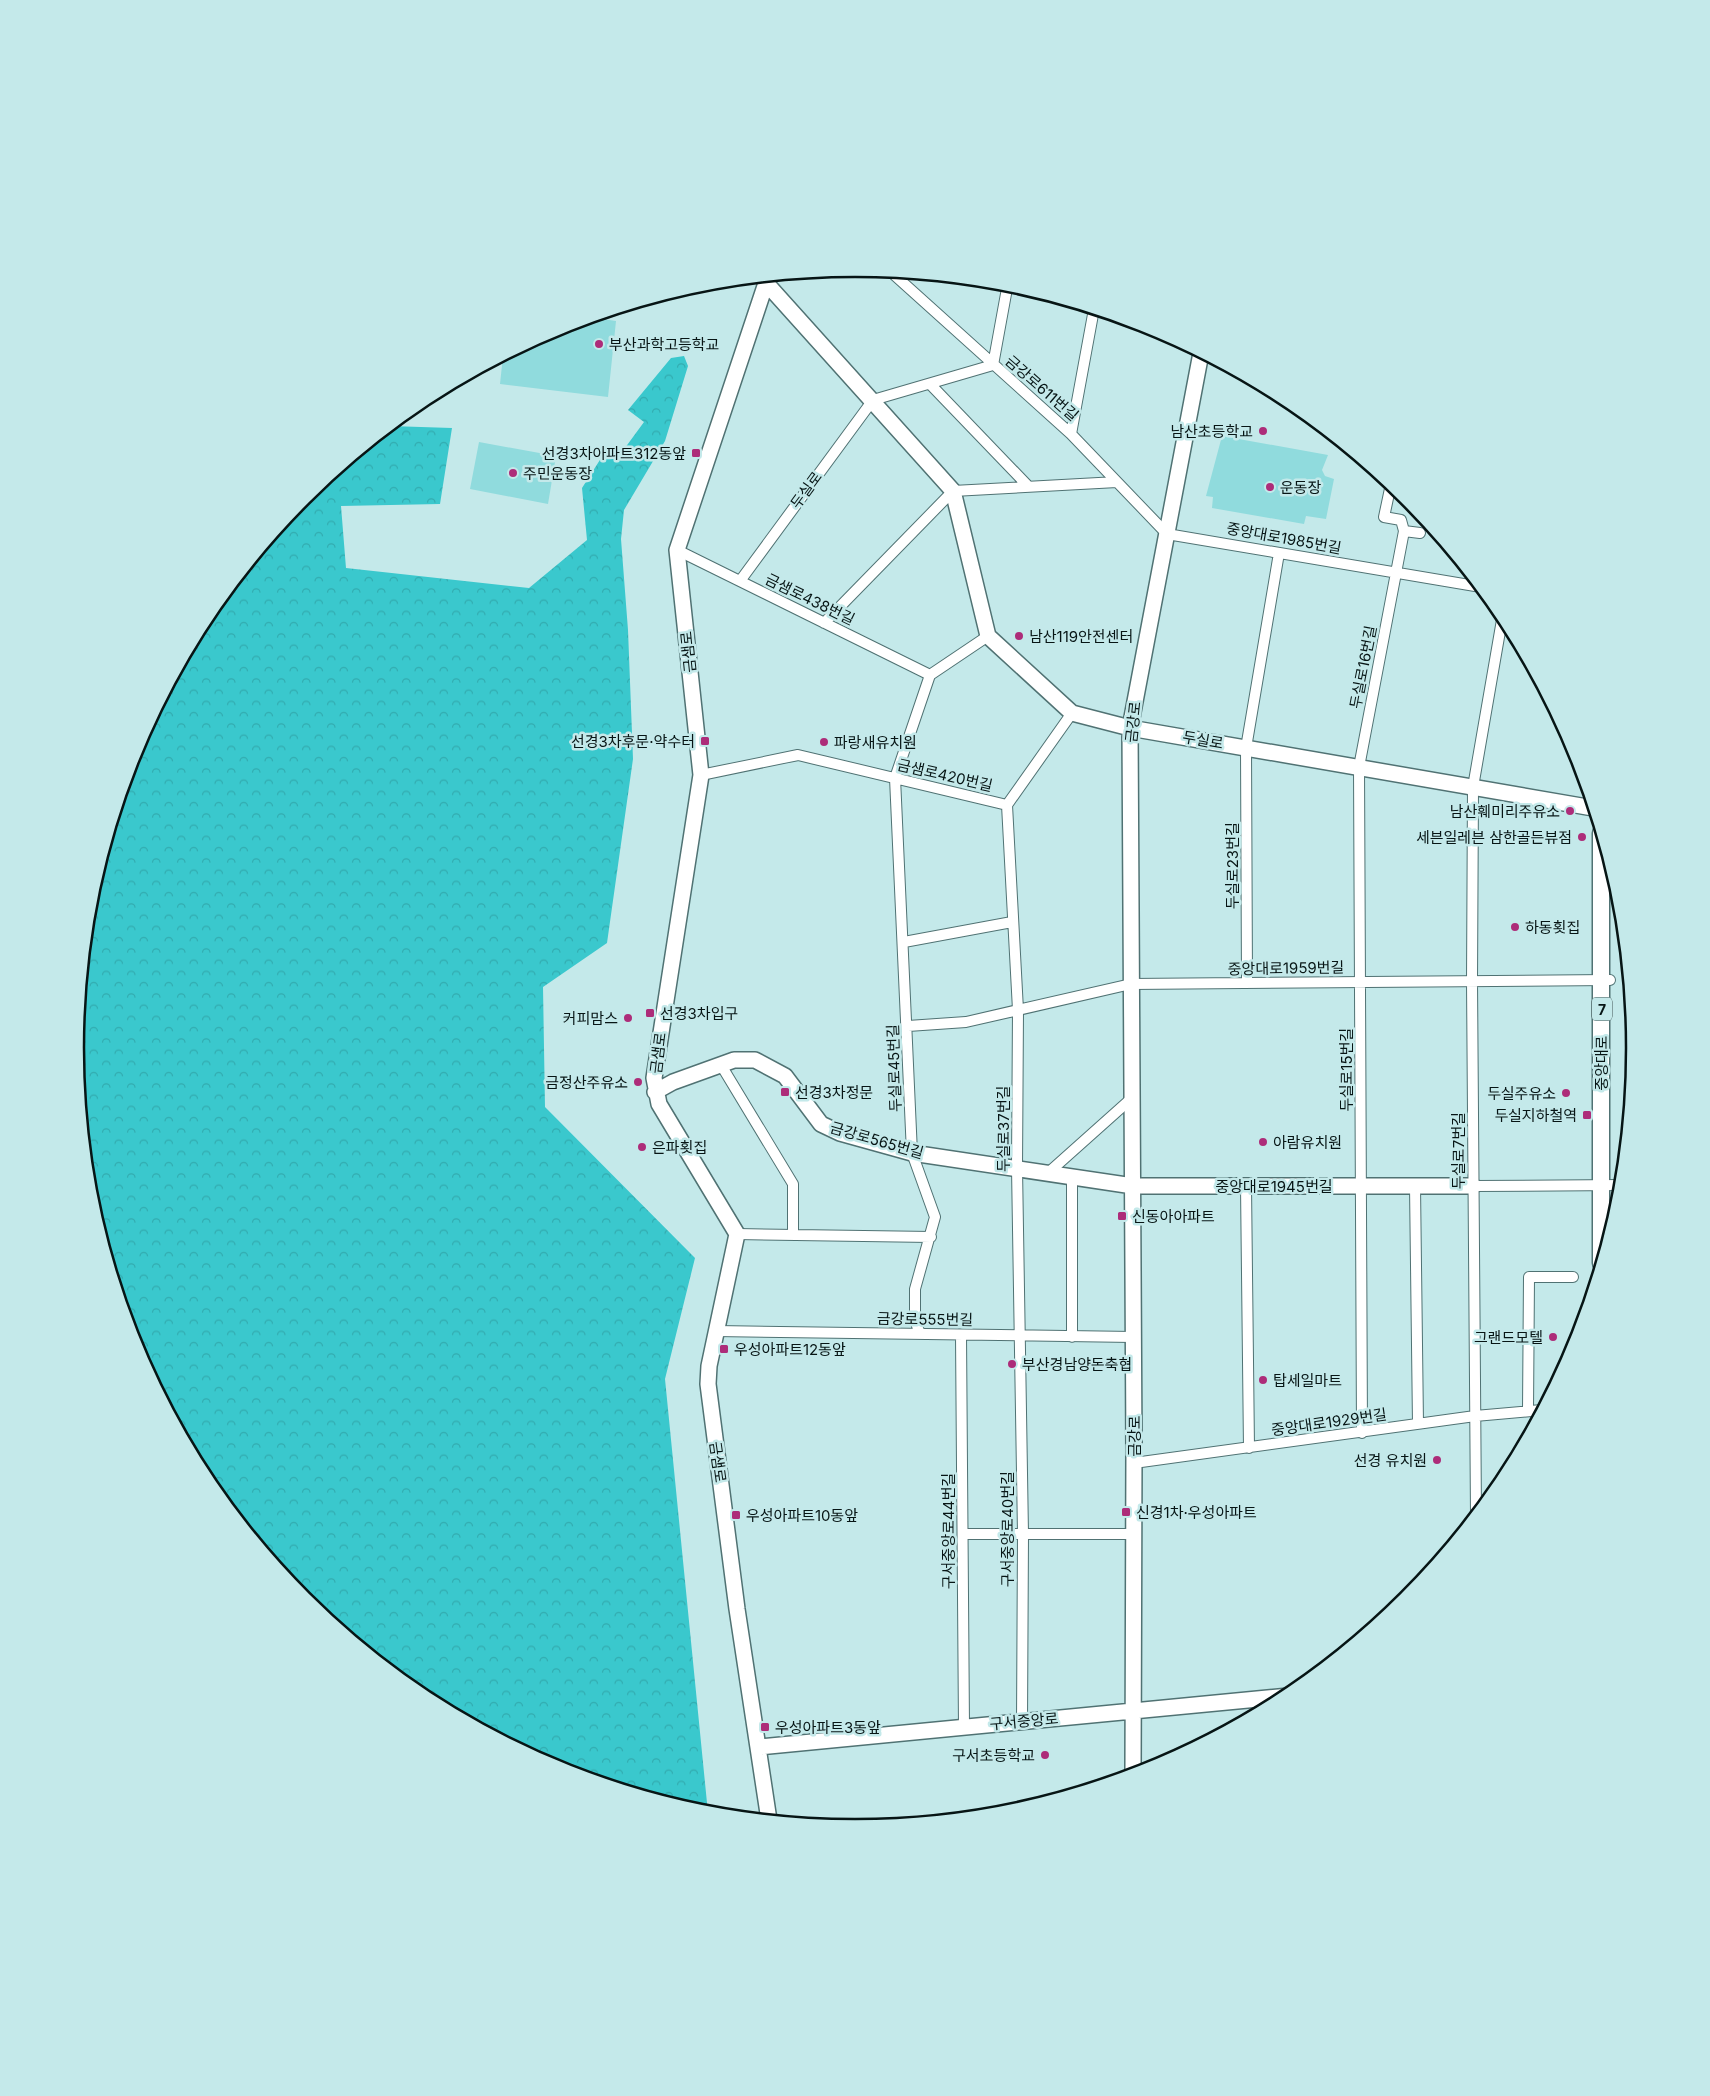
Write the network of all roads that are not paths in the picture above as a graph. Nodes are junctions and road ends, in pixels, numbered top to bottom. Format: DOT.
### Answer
graph roads {
  1 [pos="897,278"];
  2 [pos="766,282"];
  3 [pos="768,282"];
  4 [pos="1006,292"];
  5 [pos="1093,315"];
  6 [pos="1200,358"];
  7 [pos="993,366"];
  8 [pos="930,384"];
  9 [pos="873,400"];
  10 [pos="1071,434"];
  11 [pos="1117,482"];
  12 [pos="1028,486"];
  13 [pos="953,491"];
  14 [pos="1389,492"];
  15 [pos="1404,531"];
  16 [pos="1420,533"];
  17 [pos="1167,534"];
  18 [pos="677,550"];
  19 [pos="1280,553"];
  20 [pos="1397,573"];
  21 [pos="740,581"];
  22 [pos="1472,586"];
  23 [pos="824,623"];
  24 [pos="1501,627"];
  25 [pos="988,636"];
  26 [pos="930,675"];
  27 [pos="1072,713"];
  28 [pos="1130,728"];
  29 [pos="1246,748"];
  30 [pos="1359,767"];
  31 [pos="701,775"];
  32 [pos="895,778"];
  33 [pos="1474,787"];
  34 [pos="1007,805"];
  35 [pos="1587,807"];
  36 [pos="1602,856"];
  37 [pos="1611,896"];
  38 [pos="1012,922"];
  39 [pos="904,942"];
  40 [pos="1606,980"];
  41 [pos="1472,981"];
  42 [pos="1361,982"];
  43 [pos="1247,983"];
  44 [pos="1131,984"];
  45 [pos="1018,1010"];
  46 [pos="908,1026"];
  47 [pos="721,1065"];
  48 [pos="655,1092"];
  49 [pos="1132,1098"];
  50 [pos="912,1152"];
  51 [pos="1017,1168"];
  52 [pos="1048,1173"];
  53 [pos="1072,1176"];
  54 [pos="1133,1186"];
  55 [pos="1246,1186"];
  56 [pos="1361,1186"];
  57 [pos="1415,1186"];
  58 [pos="1473,1186"];
  59 [pos="1613,1188"];
  60 [pos="737,1234"];
  61 [pos="792,1235"];
  62 [pos="931,1237"];
  63 [pos="1573,1277"];
  64 [pos="716,1331"];
  65 [pos="920,1334"];
  66 [pos="961,1335"];
  67 [pos="1021,1336"];
  68 [pos="1072,1336"];
  69 [pos="1133,1337"];
  70 [pos="1528,1410"];
  71 [pos="1536,1410"];
  72 [pos="1475,1416"];
  73 [pos="1418,1424"];
  74 [pos="1362,1433"];
  75 [pos="1249,1448"];
  76 [pos="1134,1463"];
  77 [pos="1476,1505"];
  78 [pos="963,1534"];
  79 [pos="1023,1534"];
  80 [pos="1134,1534"];
  81 [pos="1269,1698"];
  82 [pos="1133,1711"];
  83 [pos="1022,1722"];
  84 [pos="964,1727"];
  85 [pos="758,1747"];
  86 [pos="1133,1767"];
  87 [pos="768,1814"];
  1 -- 7 [label="street, 금강로611번길"];
  2 -- 18 [label="street, 금샘로"];
  3 -- 9 [label="street"];
  4 -- 7 [label="street"];
  5 -- 10 [label="street"];
  6 -- 17 [label="street, 금강로"];
  7 -- 8 [label="street"];
  7 -- 10 [label="street, 금강로611번길"];
  8 -- 9 [label="street"];
  8 -- 12 [label="street"];
  9 -- 13 [label="street"];
  9 -- 21 [label="street, 두실로"];
  10 -- 11 [label="street, 금강로611번길"];
  11 -- 12 [label="street"];
  11 -- 17 [label="street, 금강로611번길"];
  12 -- 13 [label="street"];
  13 -- 23 [label="street"];
  13 -- 25 [label="street"];
  14 -- 15 [label="street"];
  15 -- 16 [label="street"];
  15 -- 20 [label="street"];
  17 -- 19 [label="street, 중앙대로1985번길"];
  17 -- 28 [label="street, 금강로"];
  18 -- 21 [label="street, 금샘로438번길"];
  18 -- 31 [label="street, 금샘로"];
  19 -- 20 [label="street, 중앙대로1985번길"];
  19 -- 29 [label="street, 두실로23번길"];
  20 -- 22 [label="street, 중앙대로1985번길"];
  20 -- 30 [label="street, 두실로16번길"];
  21 -- 23 [label="street, 금샘로438번길"];
  23 -- 26 [label="street, 금샘로438번길"];
  24 -- 33 [label="street, 두실로7번길"];
  25 -- 26 [label="street"];
  25 -- 27 [label="street, 두실로"];
  26 -- 32 [label="street, 두실로45번길"];
  27 -- 28 [label="street, 두실로"];
  27 -- 34 [label="street"];
  28 -- 29 [label="street, 두실로"];
  28 -- 44 [label="street, 금강로"];
  29 -- 30 [label="street, 두실로"];
  29 -- 43 [label="street, 두실로23번길"];
  30 -- 33 [label="street, 두실로"];
  30 -- 42 [label="street, 두실로15번길"];
  31 -- 32 [label="street, 금샘로420번길"];
  31 -- 48 [label="street, 금샘로"];
  32 -- 34 [label="street, 금샘로420번길"];
  32 -- 39 [label="street, 두실로45번길"];
  33 -- 35 [label="street, 두실로"];
  33 -- 41 [label="street, 두실로7번길"];
  34 -- 38 [label="street, 두실로37번길"];
  36 -- 40 [label="main road, 중앙대로 / 7"];
  37 -- 40 [label="main road, 중앙대로 / 7"];
  38 -- 39 [label="street"];
  38 -- 45 [label="street, 두실로37번길"];
  39 -- 46 [label="street, 두실로45번길"];
  40 -- 41 [label="street, 중앙대로1959번길"];
  40 -- 59 [label="main road, 중앙대로 / 7"];
  41 -- 42 [label="street, 중앙대로1959번길"];
  41 -- 58 [label="street, 두실로7번길"];
  42 -- 43 [label="street, 중앙대로1959번길"];
  42 -- 56 [label="street, 두실로15번길"];
  43 -- 44 [label="street, 중앙대로1959번길"];
  44 -- 45 [label="street, 중앙대로1959번길"];
  44 -- 49 [label="street, 금강로"];
  45 -- 46 [label="street, 중앙대로1959번길"];
  45 -- 51 [label="street, 두실로37번길"];
  46 -- 50 [label="street, 두실로45번길"];
  47 -- 48 [label="street, 금강로565번길"];
  47 -- 50 [label="street, 금강로565번길"];
  47 -- 61 [label="street"];
  48 -- 60 [label="street, 금샘로"];
  49 -- 52 [label="street"];
  49 -- 54 [label="street, 금강로"];
  50 -- 51 [label="street, 금강로565번길"];
  50 -- 62 [label="street, 두실로45번길"];
  51 -- 52 [label="street, 금강로565번길"];
  51 -- 67 [label="street, 두실로37번길"];
  52 -- 53 [label="street, 금강로565번길"];
  53 -- 54 [label="street, 금강로565번길"];
  53 -- 68 [label="street"];
  54 -- 55 [label="street, 중앙대로1945번길"];
  54 -- 69 [label="street, 금강로"];
  55 -- 56 [label="street, 중앙대로1945번길"];
  55 -- 75 [label="street"];
  56 -- 57 [label="street, 중앙대로1945번길"];
  56 -- 74 [label="street, 두실로15번길"];
  57 -- 58 [label="street, 중앙대로1945번길"];
  57 -- 73 [label="street"];
  58 -- 59 [label="street, 중앙대로1945번길"];
  58 -- 72 [label="street, 두실로7번길"];
  60 -- 61 [label="street"];
  60 -- 64 [label="street, 금샘로"];
  61 -- 62 [label="street"];
  62 -- 65 [label="street, 두실로45번길"];
  63 -- 70 [label="street"];
  64 -- 65 [label="street, 금강로555번길"];
  64 -- 85 [label="street, 금샘로"];
  65 -- 66 [label="street, 금강로555번길"];
  66 -- 67 [label="street, 금강로555번길"];
  66 -- 78 [label="street, 구서중앙로44번길"];
  67 -- 68 [label="street, 금강로555번길"];
  67 -- 79 [label="street, 구서중앙로40번길"];
  68 -- 69 [label="street, 금강로555번길"];
  69 -- 76 [label="street, 금강로"];
  70 -- 71 [label="street, 중앙대로1929번길"];
  70 -- 72 [label="street, 중앙대로1929번길"];
  72 -- 73 [label="street, 중앙대로1929번길"];
  72 -- 77 [label="street, 두실로7번길"];
  73 -- 74 [label="street, 중앙대로1929번길"];
  74 -- 75 [label="street, 중앙대로1929번길"];
  75 -- 76 [label="street, 중앙대로1929번길"];
  76 -- 80 [label="street, 금강로"];
  78 -- 79 [label="street"];
  78 -- 84 [label="street, 구서중앙로44번길"];
  79 -- 80 [label="street"];
  79 -- 83 [label="street, 구서중앙로40번길"];
  80 -- 82 [label="street, 금강로"];
  81 -- 82 [label="street, 구서중앙로"];
  82 -- 83 [label="street, 구서중앙로"];
  82 -- 86 [label="street, 금강로"];
  83 -- 84 [label="street, 구서중앙로"];
  84 -- 85 [label="street, 구서중앙로"];
  85 -- 87 [label="street, 금샘로"];
}
